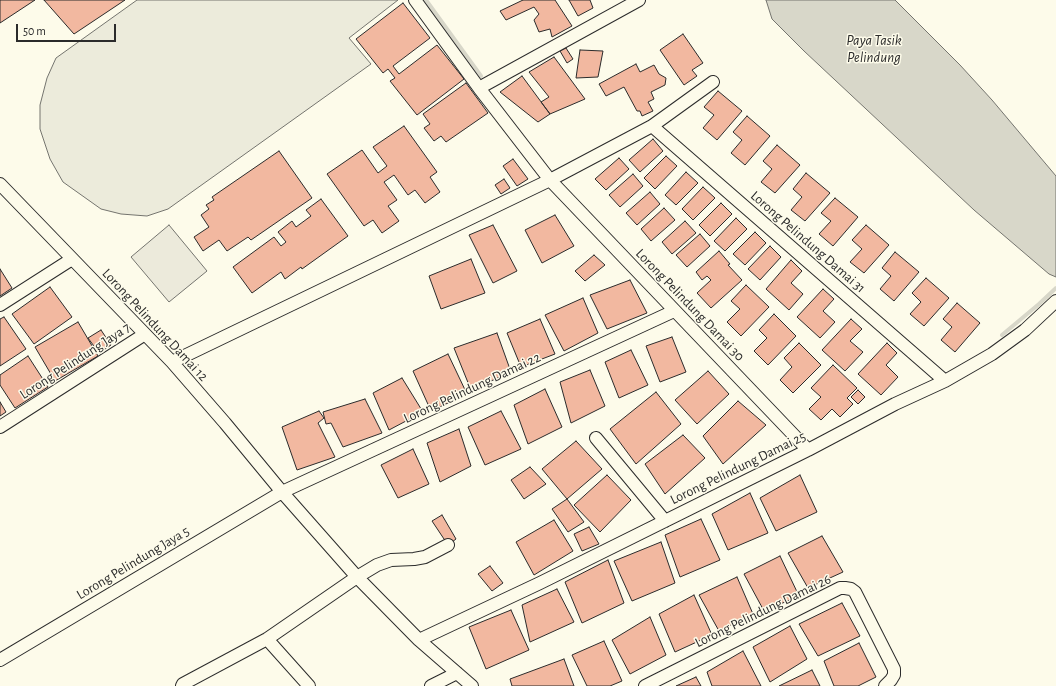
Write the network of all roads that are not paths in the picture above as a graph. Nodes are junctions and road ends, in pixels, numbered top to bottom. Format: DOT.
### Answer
graph roads {
  1 [pos="414,0"];
  2 [pos="639,0"];
  3 [pos="713,82"];
  4 [pos="479,88"];
  5 [pos="652,126"];
  6 [pos="550,180"];
  7 [pos="1,187"];
  8 [pos="72,259"];
  9 [pos="1056,301"];
  10 [pos="0,305"];
  11 [pos="674,311"];
  12 [pos="145,334"];
  13 [pos="172,362"];
  14 [pos="945,381"];
  15 [pos="0,427"];
  16 [pos="596,438"];
  17 [pos="808,450"];
  18 [pos="282,492"];
  19 [pos="665,520"];
  20 [pos="448,545"];
  21 [pos="357,576"];
  22 [pos="267,639"];
  23 [pos="419,640"];
  24 [pos="0,660"];
  25 [pos="457,673"];
  26 [pos="182,686"];
  27 [pos="309,686"];
  28 [pos="430,686"];
  29 [pos="472,686"];
  30 [pos="645,686"];
  31 [pos="885,686"];
  1 -- 4 [label="street, Lorong Pelindung Damai 30"];
  2 -- 4 [label="street"];
  3 -- 5 [label="street"];
  4 -- 6 [label="street, Lorong Pelindung Damai 30"];
  5 -- 6 [label="street"];
  5 -- 14 [label="street, Lorong Pelindung Damai 31"];
  6 -- 11 [label="street, Lorong Pelindung Damai 30"];
  6 -- 13 [label="street"];
  7 -- 8 [label="street, Lorong Pelindung Damai 12"];
  8 -- 10 [label="street"];
  8 -- 12 [label="street, Lorong Pelindung Damai 12"];
  9 -- 14 [label="street, Lorong Pelindung Damai 25"];
  11 -- 17 [label="street, Lorong Pelindung Damai 30"];
  11 -- 18 [label="street, Lorong Pelindung Damai 22"];
  12 -- 13 [label="street, Lorong Pelindung Damai 12"];
  12 -- 15 [label="street, Lorong Pelindung Jaya 7"];
  13 -- 18 [label="street, Lorong Pelindung Damai 12"];
  14 -- 17 [label="street, Lorong Pelindung Damai 25"];
  16 -- 19 [label="street"];
  17 -- 19 [label="street, Lorong Pelindung Damai 25"];
  18 -- 21 [label="street, Lorong Pelindung Damai 12"];
  18 -- 24 [label="street, Lorong Pelindung Jaya 5"];
  19 -- 23 [label="street, Lorong Pelindung Damai 25"];
  20 -- 21 [label="street"];
  21 -- 22 [label="street"];
  21 -- 23 [label="street, Lorong Pelindung Damai 12"];
  22 -- 26 [label="street"];
  22 -- 27 [label="street"];
  23 -- 25 [label="street, Lorong Pelindung Damai 12"];
  25 -- 28 [label="street"];
  25 -- 29 [label="street, Lorong Pelindung Damai 12"];
  30 -- 31 [label="street, Lorong Pelindung Damai 26"];
}
